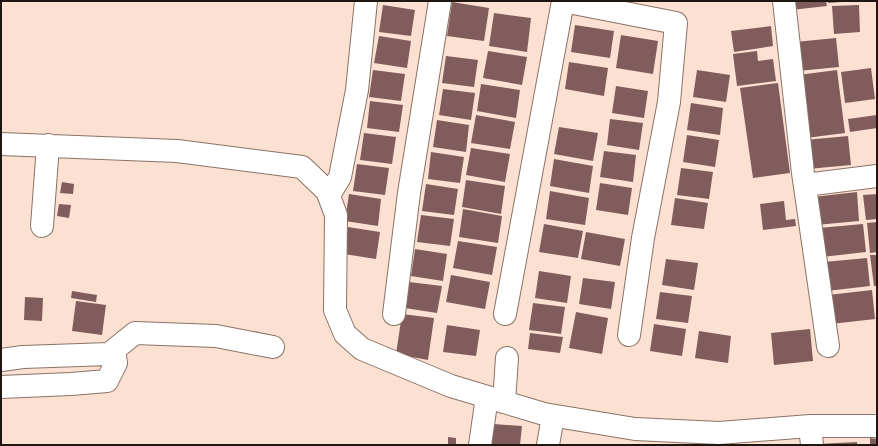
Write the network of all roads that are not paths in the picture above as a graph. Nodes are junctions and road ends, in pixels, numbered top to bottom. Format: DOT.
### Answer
graph roads {
  1 [pos="366,1"];
  2 [pos="440,1"];
  3 [pos="563,1"];
  4 [pos="784,1"];
  5 [pos="1,144"];
  6 [pos="48,145"];
  7 [pos="877,176"];
  8 [pos="805,185"];
  9 [pos="328,195"];
  10 [pos="42,226"];
  11 [pos="394,314"];
  12 [pos="505,314"];
  13 [pos="630,335"];
  14 [pos="828,346"];
  15 [pos="274,348"];
  16 [pos="114,350"];
  17 [pos="507,358"];
  18 [pos="1,360"];
  19 [pos="1,387"];
  20 [pos="495,399"];
  21 [pos="553,416"];
  22 [pos="877,426"];
  23 [pos="811,436"];
  24 [pos="640,437"];
  25 [pos="768,437"];
  26 [pos="480,445"];
  27 [pos="548,445"];
  1 -- 9 [label="street"];
  2 -- 11 [label="street"];
  3 -- 12 [label="street"];
  3 -- 13 [label="street"];
  4 -- 8 [label="street"];
  5 -- 6 [label="street"];
  6 -- 9 [label="street"];
  6 -- 10 [label="street"];
  7 -- 8 [label="street"];
  8 -- 14 [label="street"];
  9 -- 20 [label="street"];
  15 -- 16 [label="street"];
  16 -- 18 [label="street"];
  16 -- 19 [label="street"];
  17 -- 20 [label="street"];
  20 -- 21 [label="street"];
  20 -- 26 [label="street"];
  21 -- 24 [label="street"];
  21 -- 27 [label="street"];
  22 -- 23 [label="street"];
  23 -- 25 [label="street"];
  24 -- 25 [label="street"];
}
